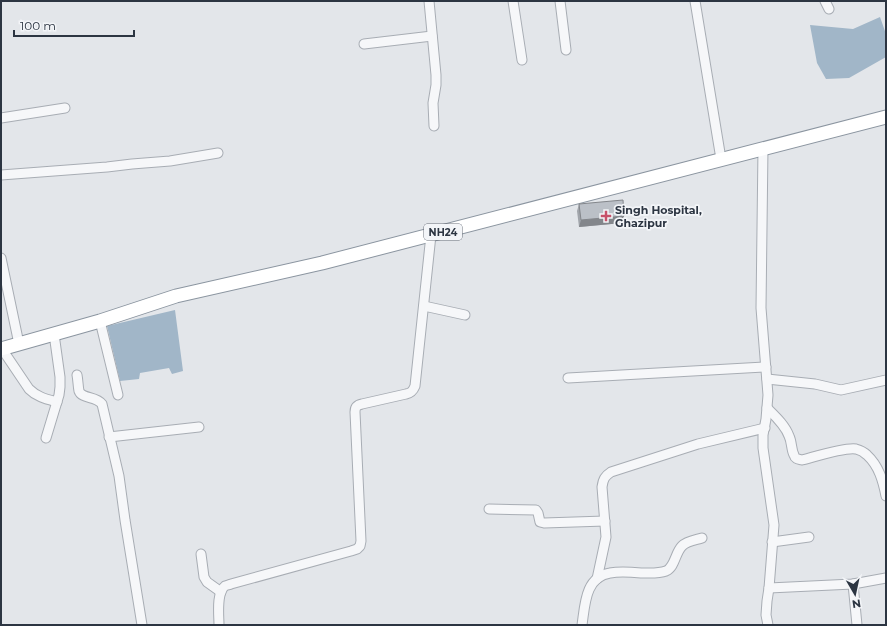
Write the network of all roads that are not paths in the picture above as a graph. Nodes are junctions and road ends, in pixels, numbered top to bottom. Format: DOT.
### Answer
graph roads {
  1 [pos="429,1"];
  2 [pos="514,1"];
  3 [pos="560,1"];
  4 [pos="695,1"];
  5 [pos="432,36"];
  6 [pos="364,44"];
  7 [pos="566,50"];
  8 [pos="522,60"];
  9 [pos="65,108"];
  10 [pos="886,117"];
  11 [pos="1,118"];
  12 [pos="434,126"];
  13 [pos="763,148"];
  14 [pos="218,153"];
  15 [pos="721,159"];
  16 [pos="1,176"];
  17 [pos="431,235"];
  18 [pos="1,258"];
  19 [pos="424,306"];
  20 [pos="465,315"];
  21 [pos="100,321"];
  22 [pos="54,334"];
  23 [pos="19,344"];
  24 [pos="1,349"];
  25 [pos="766,367"];
  26 [pos="77,375"];
  27 [pos="568,378"];
  28 [pos="767,379"];
  29 [pos="886,380"];
  30 [pos="118,395"];
  31 [pos="56,402"];
  32 [pos="767,408"];
  33 [pos="199,426"];
  34 [pos="765,428"];
  35 [pos="109,437"];
  36 [pos="46,438"];
  37 [pos="886,496"];
  38 [pos="489,509"];
  39 [pos="605,521"];
  40 [pos="809,537"];
  41 [pos="702,538"];
  42 [pos="772,542"];
  43 [pos="201,554"];
  44 [pos="886,578"];
  45 [pos="597,579"];
  46 [pos="853,584"];
  47 [pos="769,588"];
  48 [pos="221,592"];
  49 [pos="142,625"];
  50 [pos="219,625"];
  51 [pos="582,625"];
  52 [pos="768,625"];
  53 [pos="857,625"];
  1 -- 5 [label="street"];
  2 -- 8 [label="street"];
  3 -- 7 [label="street"];
  4 -- 15 [label="street"];
  5 -- 6 [label="street"];
  5 -- 12 [label="street"];
  9 -- 11 [label="street"];
  10 -- 13 [label="highway, NH24"];
  13 -- 15 [label="highway, NH24"];
  13 -- 25 [label="street"];
  14 -- 16 [label="street"];
  15 -- 17 [label="highway, NH24"];
  17 -- 19 [label="street"];
  17 -- 21 [label="highway, NH24"];
  18 -- 23 [label="street"];
  19 -- 20 [label="street"];
  19 -- 48 [label="street"];
  21 -- 22 [label="highway, NH24"];
  21 -- 30 [label="street"];
  22 -- 23 [label="highway, NH24"];
  22 -- 31 [label="street"];
  23 -- 24 [label="highway, NH24"];
  24 -- 31 [label="street"];
  25 -- 27 [label="street"];
  25 -- 28 [label="street"];
  26 -- 35 [label="street"];
  28 -- 29 [label="street"];
  28 -- 32 [label="street"];
  31 -- 36 [label="street"];
  32 -- 34 [label="street"];
  32 -- 37 [label="street"];
  33 -- 35 [label="street"];
  34 -- 39 [label="street"];
  34 -- 42 [label="street"];
  35 -- 49 [label="street"];
  38 -- 39 [label="street"];
  39 -- 45 [label="street"];
  40 -- 42 [label="street"];
  41 -- 45 [label="street"];
  42 -- 47 [label="street"];
  43 -- 48 [label="street"];
  44 -- 46 [label="street"];
  45 -- 51 [label="street"];
  46 -- 47 [label="street"];
  46 -- 53 [label="street"];
  47 -- 52 [label="street"];
  48 -- 50 [label="street"];
}
